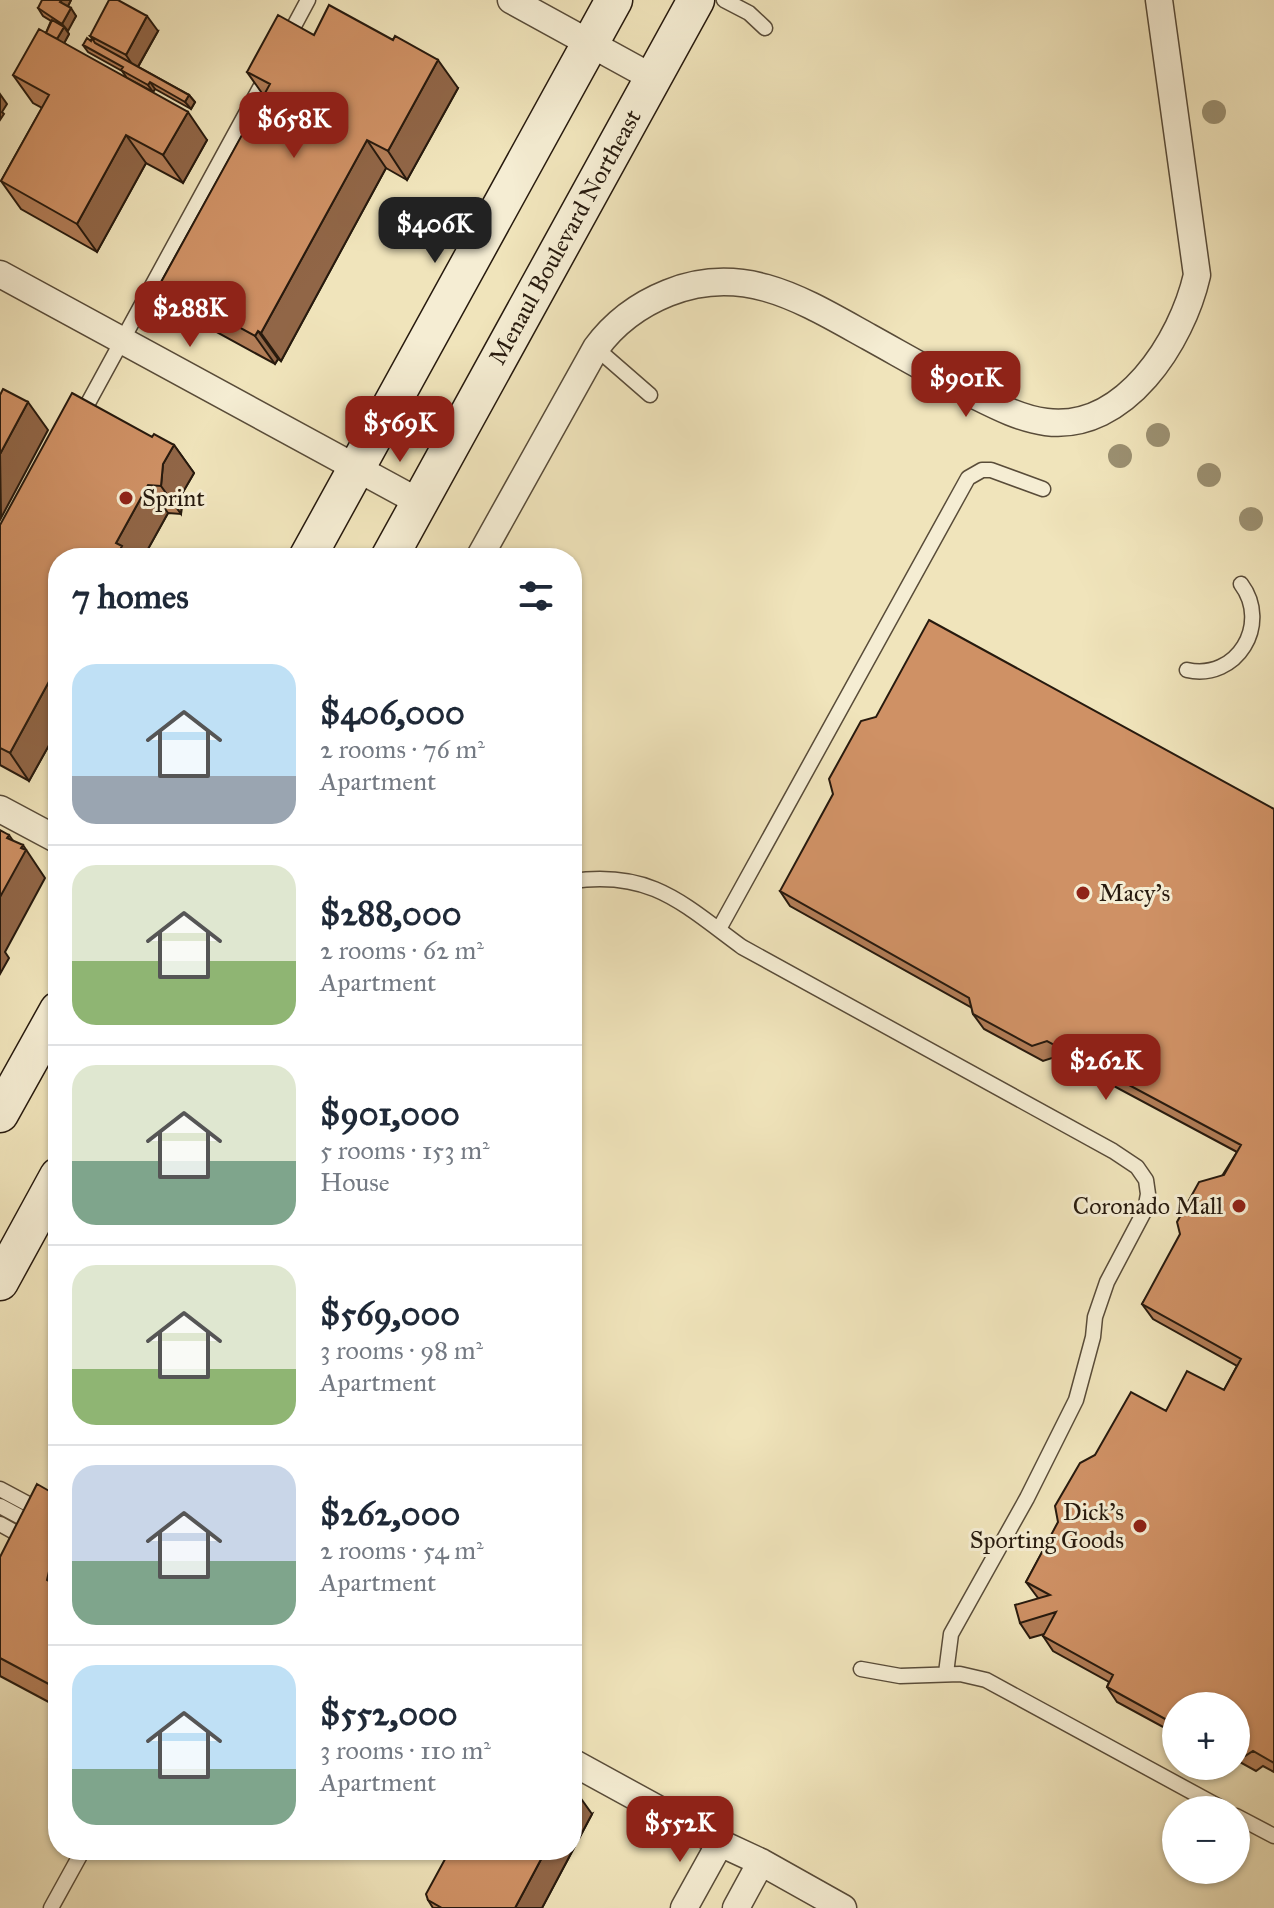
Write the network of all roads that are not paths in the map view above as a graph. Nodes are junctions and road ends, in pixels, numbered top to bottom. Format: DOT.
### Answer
graph roads {
  1 [pos="308,0"];
  2 [pos="511,0"];
  3 [pos="614,0"];
  4 [pos="696,0"];
  5 [pos="724,0"];
  6 [pos="1159,0"];
  7 [pos="765,28"];
  8 [pos="591,44"];
  9 [pos="653,78"];
  10 [pos="0,274"];
  11 [pos="122,341"];
  12 [pos="596,348"];
  13 [pos="650,395"];
  14 [pos="72,433"];
  15 [pos="357,469"];
  16 [pos="1043,489"];
  17 [pos="419,502"];
  18 [pos="313,548"];
  19 [pos="394,548"];
  20 [pos="485,548"];
  21 [pos="1241,584"];
  22 [pos="1187,670"];
  23 [pos="0,809"];
  24 [pos="48,835"];
  25 [pos="582,880"];
  26 [pos="719,929"];
  27 [pos="48,1028"];
  28 [pos="0,1114"];
  29 [pos="48,1194"];
  30 [pos="0,1282"];
  31 [pos="0,1489"];
  32 [pos="0,1506"];
  33 [pos="48,1515"];
  34 [pos="0,1524"];
  35 [pos="48,1532"];
  36 [pos="48,1550"];
  37 [pos="861,1669"];
  38 [pos="946,1673"];
  39 [pos="582,1767"];
  40 [pos="1199,1796"];
  41 [pos="1250,1823"];
  42 [pos="1274,1836"];
  43 [pos="720,1843"];
  44 [pos="77,1860"];
  45 [pos="761,1862"];
  46 [pos="51,1908"];
  47 [pos="684,1908"];
  48 [pos="736,1908"];
  49 [pos="843,1908"];
  1 -- 11 [label="lane"];
  2 -- 8 [label="street"];
  3 -- 8 [label="main road"];
  4 -- 9 [label="main road, Menaul Boulevard Northeast"];
  5 -- 7 [label="lane"];
  6 -- 12 [label="street"];
  8 -- 9 [label="street"];
  8 -- 15 [label="main road"];
  9 -- 17 [label="main road, Menaul Boulevard Northeast"];
  10 -- 11 [label="street"];
  11 -- 14 [label="lane"];
  11 -- 15 [label="street"];
  12 -- 13 [label="lane"];
  12 -- 20 [label="street"];
  15 -- 17 [label="street"];
  15 -- 18 [label="main road"];
  16 -- 26 [label="lane"];
  17 -- 19 [label="main road, Menaul Boulevard Northeast"];
  21 -- 22 [label="lane"];
  23 -- 24 [label="street"];
  25 -- 26 [label="lane"];
  26 -- 38 [label="lane"];
  27 -- 28 [label="main road"];
  29 -- 30 [label="main road"];
  31 -- 33 [label="lane"];
  32 -- 35 [label="lane"];
  34 -- 36 [label="lane"];
  37 -- 38 [label="lane"];
  38 -- 40 [label="lane"];
  39 -- 43 [label="street"];
  41 -- 42 [label="lane"];
  43 -- 45 [label="street"];
  43 -- 47 [label="street"];
  44 -- 46 [label="lane"];
  45 -- 48 [label="street"];
  45 -- 49 [label="street"];
}
